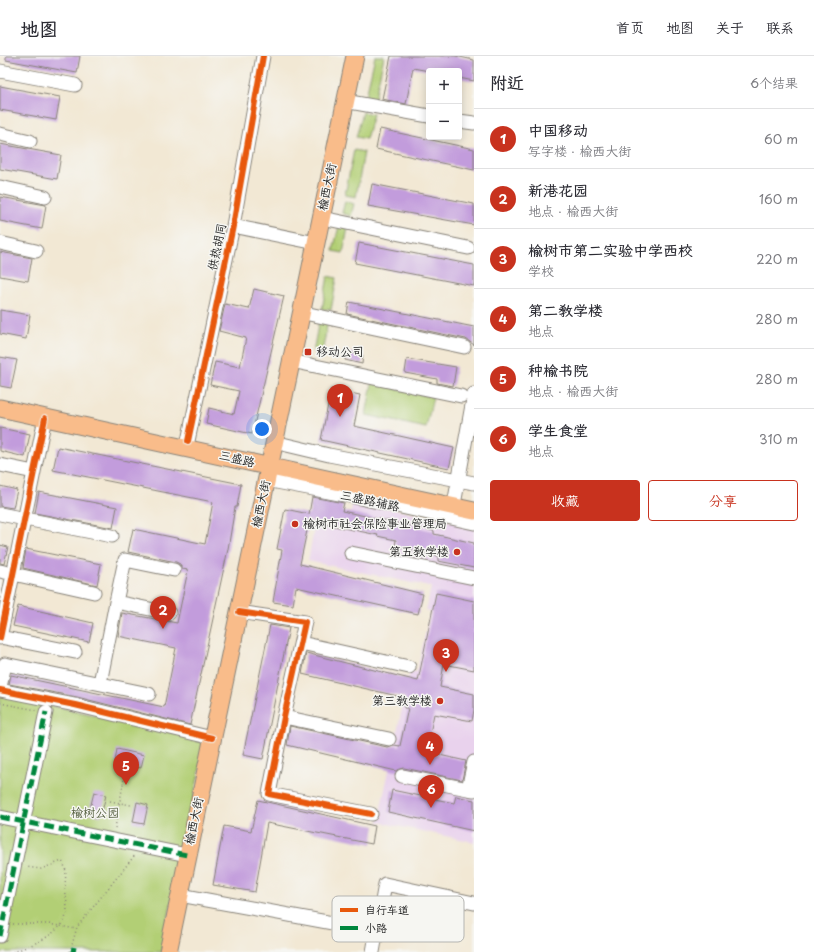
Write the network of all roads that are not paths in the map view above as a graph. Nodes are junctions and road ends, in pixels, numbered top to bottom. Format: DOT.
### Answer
graph roads {
  1 [pos="263,56"];
  2 [pos="355,56"];
  3 [pos="361,56"];
  4 [pos="0,71"];
  5 [pos="75,86"];
  6 [pos="350,102"];
  7 [pos="426,115"];
  8 [pos="462,121"];
  9 [pos="474,123"];
  10 [pos="0,134"];
  11 [pos="30,140"];
  12 [pos="0,187"];
  13 [pos="45,197"];
  14 [pos="327,219"];
  15 [pos="233,226"];
  16 [pos="0,243"];
  17 [pos="316,243"];
  18 [pos="468,248"];
  19 [pos="36,251"];
  20 [pos="309,314"];
  21 [pos="464,347"];
  22 [pos="295,362"];
  23 [pos="474,394"];
  24 [pos="461,396"];
  25 [pos="0,400"];
  26 [pos="0,408"];
  27 [pos="45,418"];
  28 [pos="188,441"];
  29 [pos="279,443"];
  30 [pos="0,465"];
  31 [pos="274,470"];
  32 [pos="34,472"];
  33 [pos="458,480"];
  34 [pos="474,483"];
  35 [pos="455,499"];
  36 [pos="474,502"];
  37 [pos="474,511"];
  38 [pos="0,514"];
  39 [pos="25,519"];
  40 [pos="474,523"];
  41 [pos="112,536"];
  42 [pos="352,553"];
  43 [pos="174,570"];
  44 [pos="0,571"];
  45 [pos="14,574"];
  46 [pos="474,578"];
  47 [pos="94,592"];
  48 [pos="116,602"];
  49 [pos="169,613"];
  50 [pos="243,613"];
  51 [pos="0,637"];
  52 [pos="301,643"];
  53 [pos="75,652"];
  54 [pos="409,667"];
  55 [pos="100,683"];
  56 [pos="0,689"];
  57 [pos="149,694"];
  58 [pos="46,712"];
  59 [pos="284,717"];
  60 [pos="212,738"];
  61 [pos="389,739"];
  62 [pos="474,762"];
  63 [pos="402,776"];
  64 [pos="471,790"];
  65 [pos="371,814"];
  66 [pos="0,816"];
  67 [pos="24,822"];
  68 [pos="187,855"];
  69 [pos="184,896"];
  70 [pos="383,896"];
  71 [pos="441,896"];
  72 [pos="464,901"];
  73 [pos="474,903"];
  74 [pos="332,923"];
  75 [pos="2,930"];
  76 [pos="168,952"];
  77 [pos="175,952"];
  1 -- 15 [label="street, 供热胡同"];
  2 -- 17 [label="main road, 榆西大街"];
  3 -- 6 [label="main road, 榆西大街"];
  4 -- 5 [label="street"];
  6 -- 7 [label="street"];
  6 -- 14 [label="main road, 榆西大街"];
  8 -- 9 [label="street"];
  10 -- 11 [label="street"];
  12 -- 13 [label="street"];
  14 -- 18 [label="street"];
  14 -- 20 [label="main road, 榆西大街"];
  15 -- 17 [label="street"];
  15 -- 28 [label="street, 供热胡同"];
  16 -- 19 [label="street"];
  17 -- 22 [label="main road, 榆西大街"];
  20 -- 21 [label="street"];
  20 -- 22 [label="main road, 榆西大街"];
  22 -- 24 [label="street"];
  22 -- 29 [label="main road, 榆西大街"];
  23 -- 33 [label="street"];
  25 -- 28 [label="main road, 三盛路"];
  26 -- 27 [label="main road, 三盛路"];
  27 -- 31 [label="main road, 三盛路"];
  27 -- 32 [label="street"];
  28 -- 31 [label="main road, 三盛路"];
  29 -- 31 [label="main road, 榆西大街"];
  29 -- 33 [label="street"];
  30 -- 32 [label="street"];
  31 -- 35 [label="main road, 三盛路"];
  31 -- 37 [label="main road, 三盛路"];
  31 -- 40 [label="street, 三盛路辅路"];
  31 -- 50 [label="main road, 榆西大街"];
  32 -- 39 [label="street"];
  33 -- 34 [label="street"];
  33 -- 35 [label="street"];
  35 -- 36 [label="main road, 三盛路"];
  38 -- 39 [label="street"];
  39 -- 41 [label="street"];
  39 -- 45 [label="street"];
  42 -- 46 [label="street"];
  43 -- 48 [label="street"];
  44 -- 45 [label="street"];
  45 -- 47 [label="street"];
  45 -- 51 [label="street"];
  48 -- 49 [label="street"];
  48 -- 55 [label="street"];
  50 -- 52 [label="street"];
  50 -- 60 [label="main road, 榆西大街"];
  50 -- 69 [label="main road, 榆西大街"];
  51 -- 53 [label="street"];
  52 -- 54 [label="street"];
  52 -- 59 [label="street"];
  55 -- 56 [label="street"];
  55 -- 57 [label="street"];
  56 -- 60 [label="street"];
  58 -- 67 [label="street"];
  59 -- 61 [label="street"];
  59 -- 65 [label="street"];
  60 -- 68 [label="main road, 榆西大街"];
  62 -- 64 [label="street"];
  63 -- 64 [label="street"];
  66 -- 67 [label="street"];
  67 -- 68 [label="street"];
  67 -- 75 [label="street"];
  68 -- 69 [label="main road, 榆西大街"];
  69 -- 74 [label="street"];
  69 -- 76 [label="main road, 榆西大街"];
  69 -- 77 [label="main road, 榆西大街"];
  70 -- 71 [label="street"];
  72 -- 73 [label="street"];
}
